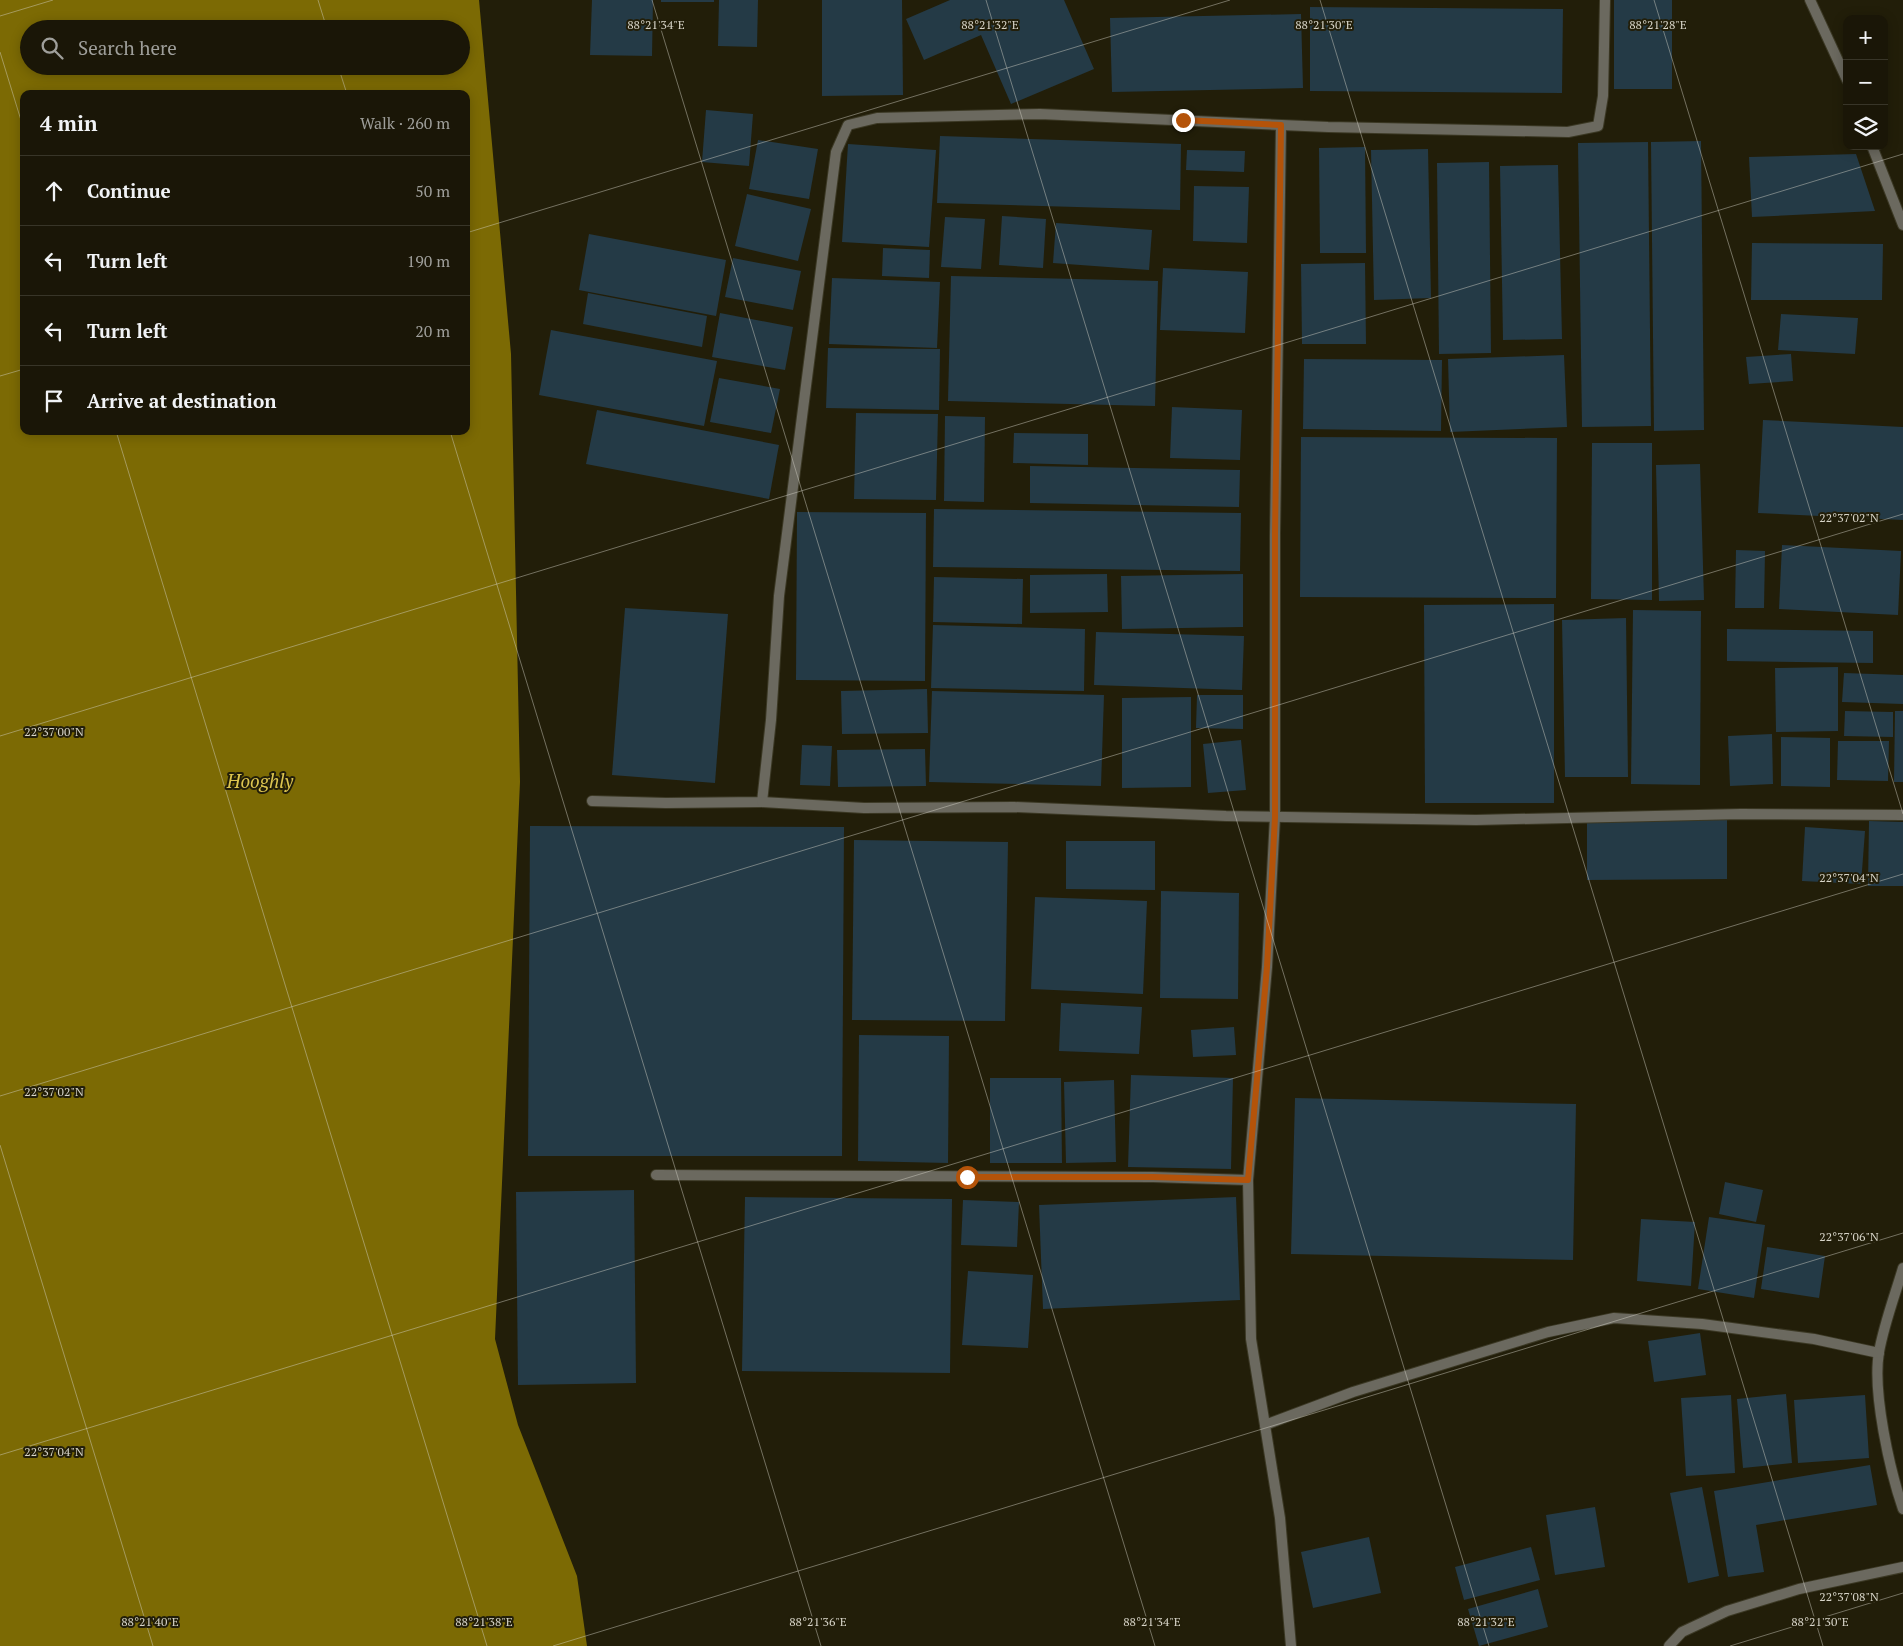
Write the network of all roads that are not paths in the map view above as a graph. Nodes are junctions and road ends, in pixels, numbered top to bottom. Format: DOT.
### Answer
graph roads {
  1 [pos="1605,0"];
  2 [pos="1810,0"];
  3 [pos="1843,71"];
  4 [pos="1281,125"];
  5 [pos="1874,150"];
  6 [pos="1903,225"];
  7 [pos="592,800"];
  8 [pos="762,802"];
  9 [pos="1903,815"];
  10 [pos="1275,817"];
  11 [pos="656,1175"];
  12 [pos="1248,1180"];
  13 [pos="1903,1268"];
  14 [pos="1879,1353"];
  15 [pos="1265,1425"];
  16 [pos="1903,1510"];
  17 [pos="1903,1566"];
  18 [pos="1291,1646"];
  19 [pos="1669,1646"];
  1 -- 4 [label="street"];
  2 -- 3 [label="street"];
  4 -- 8 [label="street"];
  4 -- 10 [label="street"];
  5 -- 6 [label="street"];
  7 -- 8 [label="street"];
  8 -- 10 [label="street"];
  9 -- 10 [label="street"];
  10 -- 12 [label="street"];
  11 -- 12 [label="street"];
  12 -- 15 [label="street"];
  13 -- 14 [label="street"];
  14 -- 15 [label="street"];
  14 -- 16 [label="street"];
  15 -- 18 [label="street"];
  17 -- 19 [label="street"];
}
